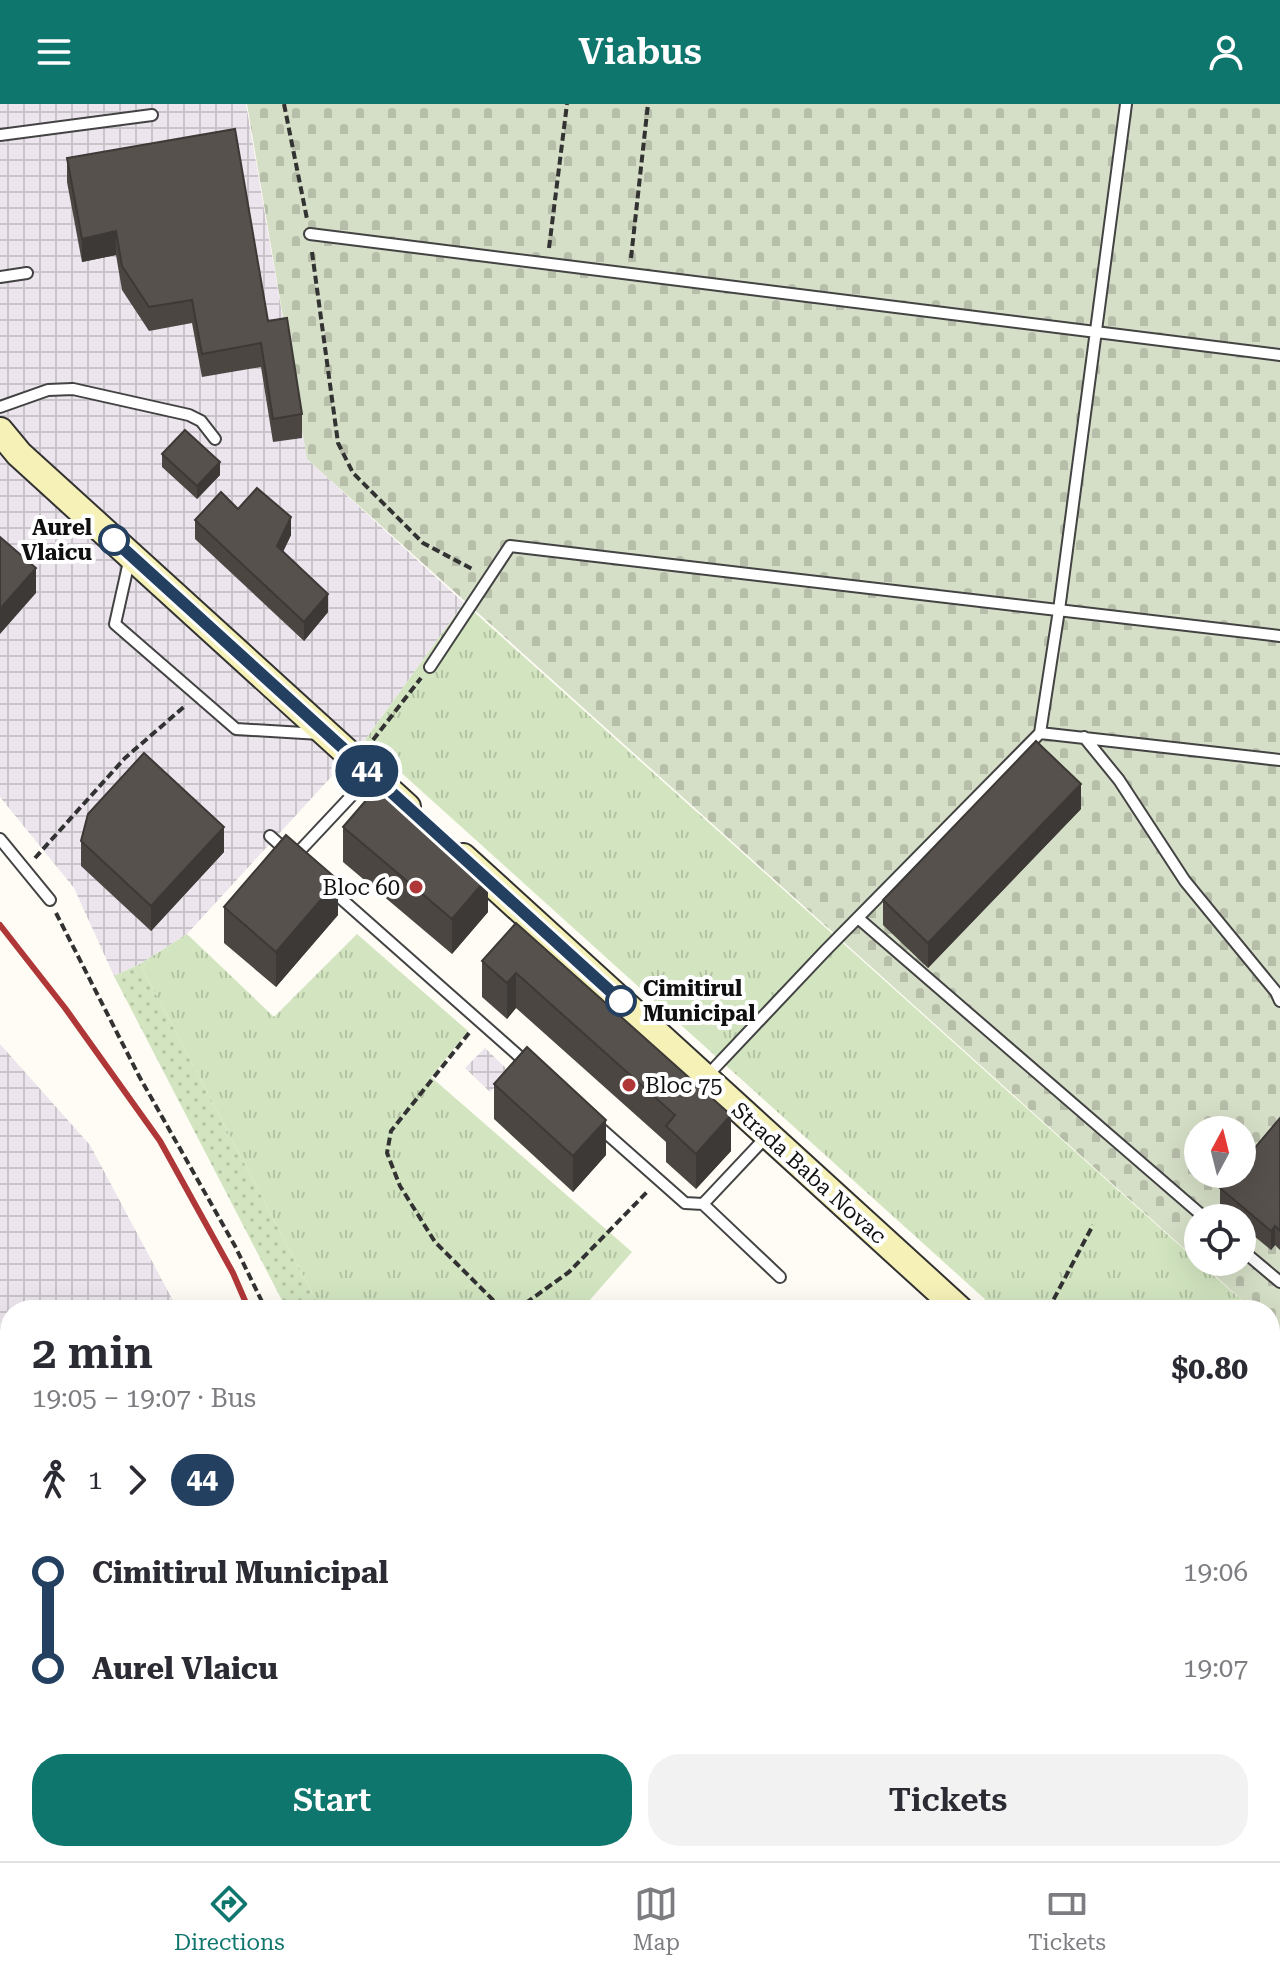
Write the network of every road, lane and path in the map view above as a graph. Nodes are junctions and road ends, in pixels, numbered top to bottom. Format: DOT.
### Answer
graph roads {
  1 [pos="284,104"];
  2 [pos="567,104"];
  3 [pos="648,104"];
  4 [pos="1126,104"];
  5 [pos="152,115"];
  6 [pos="0,135"];
  7 [pos="310,234"];
  8 [pos="548,262"];
  9 [pos="630,272"];
  10 [pos="27,273"];
  11 [pos="0,277"];
  12 [pos="1095,331"];
  13 [pos="1280,355"];
  14 [pos="0,407"];
  15 [pos="0,431"];
  16 [pos="215,439"];
  17 [pos="10,449"];
  18 [pos="130,555"];
  19 [pos="489,577"];
  20 [pos="1059,610"];
  21 [pos="1280,636"];
  22 [pos="430,667"];
  23 [pos="197,695"];
  24 [pos="1040,733"];
  25 [pos="328,735"];
  26 [pos="1084,737"];
  27 [pos="1280,760"];
  28 [pos="364,768"];
  29 [pos="270,836"];
  30 [pos="0,839"];
  31 [pos="294,857"];
  32 [pos="306,868"];
  33 [pos="25,870"];
  34 [pos="317,878"];
  35 [pos="50,900"];
  36 [pos="858,918"];
  37 [pos="1280,1001"];
  38 [pos="478,1020"];
  39 [pos="535,1070"];
  40 [pos="705,1078"];
  41 [pos="591,1120"];
  42 [pos="768,1135"];
  43 [pos="659,1180"];
  44 [pos="703,1204"];
  45 [pos="1189,1204"];
  46 [pos="1093,1225"];
  47 [pos="1256,1262"];
  48 [pos="780,1277"];
  49 [pos="1280,1282"];
  50 [pos="261,1300"];
  51 [pos="493,1300"];
  52 [pos="530,1300"];
  53 [pos="949,1300"];
  54 [pos="1053,1300"];
  1 -- 7 [label="path"];
  2 -- 8 [label="path"];
  3 -- 9 [label="path"];
  4 -- 12 [label="lane"];
  5 -- 6 [label="lane"];
  7 -- 8 [label="lane"];
  7 -- 19 [label="path"];
  8 -- 9 [label="lane"];
  9 -- 12 [label="lane"];
  10 -- 11 [label="lane"];
  12 -- 13 [label="lane"];
  12 -- 20 [label="lane"];
  14 -- 16 [label="lane"];
  15 -- 17 [label="main road, Strada Baba Novac"];
  17 -- 18 [label="main road, Strada Baba Novac"];
  18 -- 23 [label="lane"];
  18 -- 25 [label="main road, Strada Baba Novac"];
  19 -- 20 [label="lane"];
  19 -- 22 [label="lane"];
  20 -- 21 [label="lane"];
  20 -- 24 [label="lane"];
  22 -- 28 [label="path"];
  23 -- 25 [label="lane"];
  23 -- 33 [label="path"];
  24 -- 26 [label="lane"];
  24 -- 36 [label="lane"];
  25 -- 28 [label="main road, Strada Baba Novac"];
  26 -- 27 [label="lane"];
  26 -- 37 [label="lane"];
  28 -- 31 [label="lane"];
  28 -- 40 [label="main road, Strada Baba Novac"];
  29 -- 31 [label="lane"];
  30 -- 33 [label="lane"];
  31 -- 32 [label="lane"];
  33 -- 35 [label="lane"];
  34 -- 38 [label="lane"];
  35 -- 50 [label="path"];
  36 -- 40 [label="lane"];
  36 -- 45 [label="lane"];
  38 -- 39 [label="lane"];
  38 -- 51 [label="path"];
  40 -- 42 [label="main road, Strada Baba Novac"];
  41 -- 43 [label="lane"];
  42 -- 44 [label="lane"];
  42 -- 53 [label="main road, Strada Baba Novac"];
  43 -- 44 [label="lane"];
  43 -- 52 [label="path"];
  44 -- 48 [label="lane"];
  46 -- 54 [label="path"];
  47 -- 49 [label="lane"];
}
